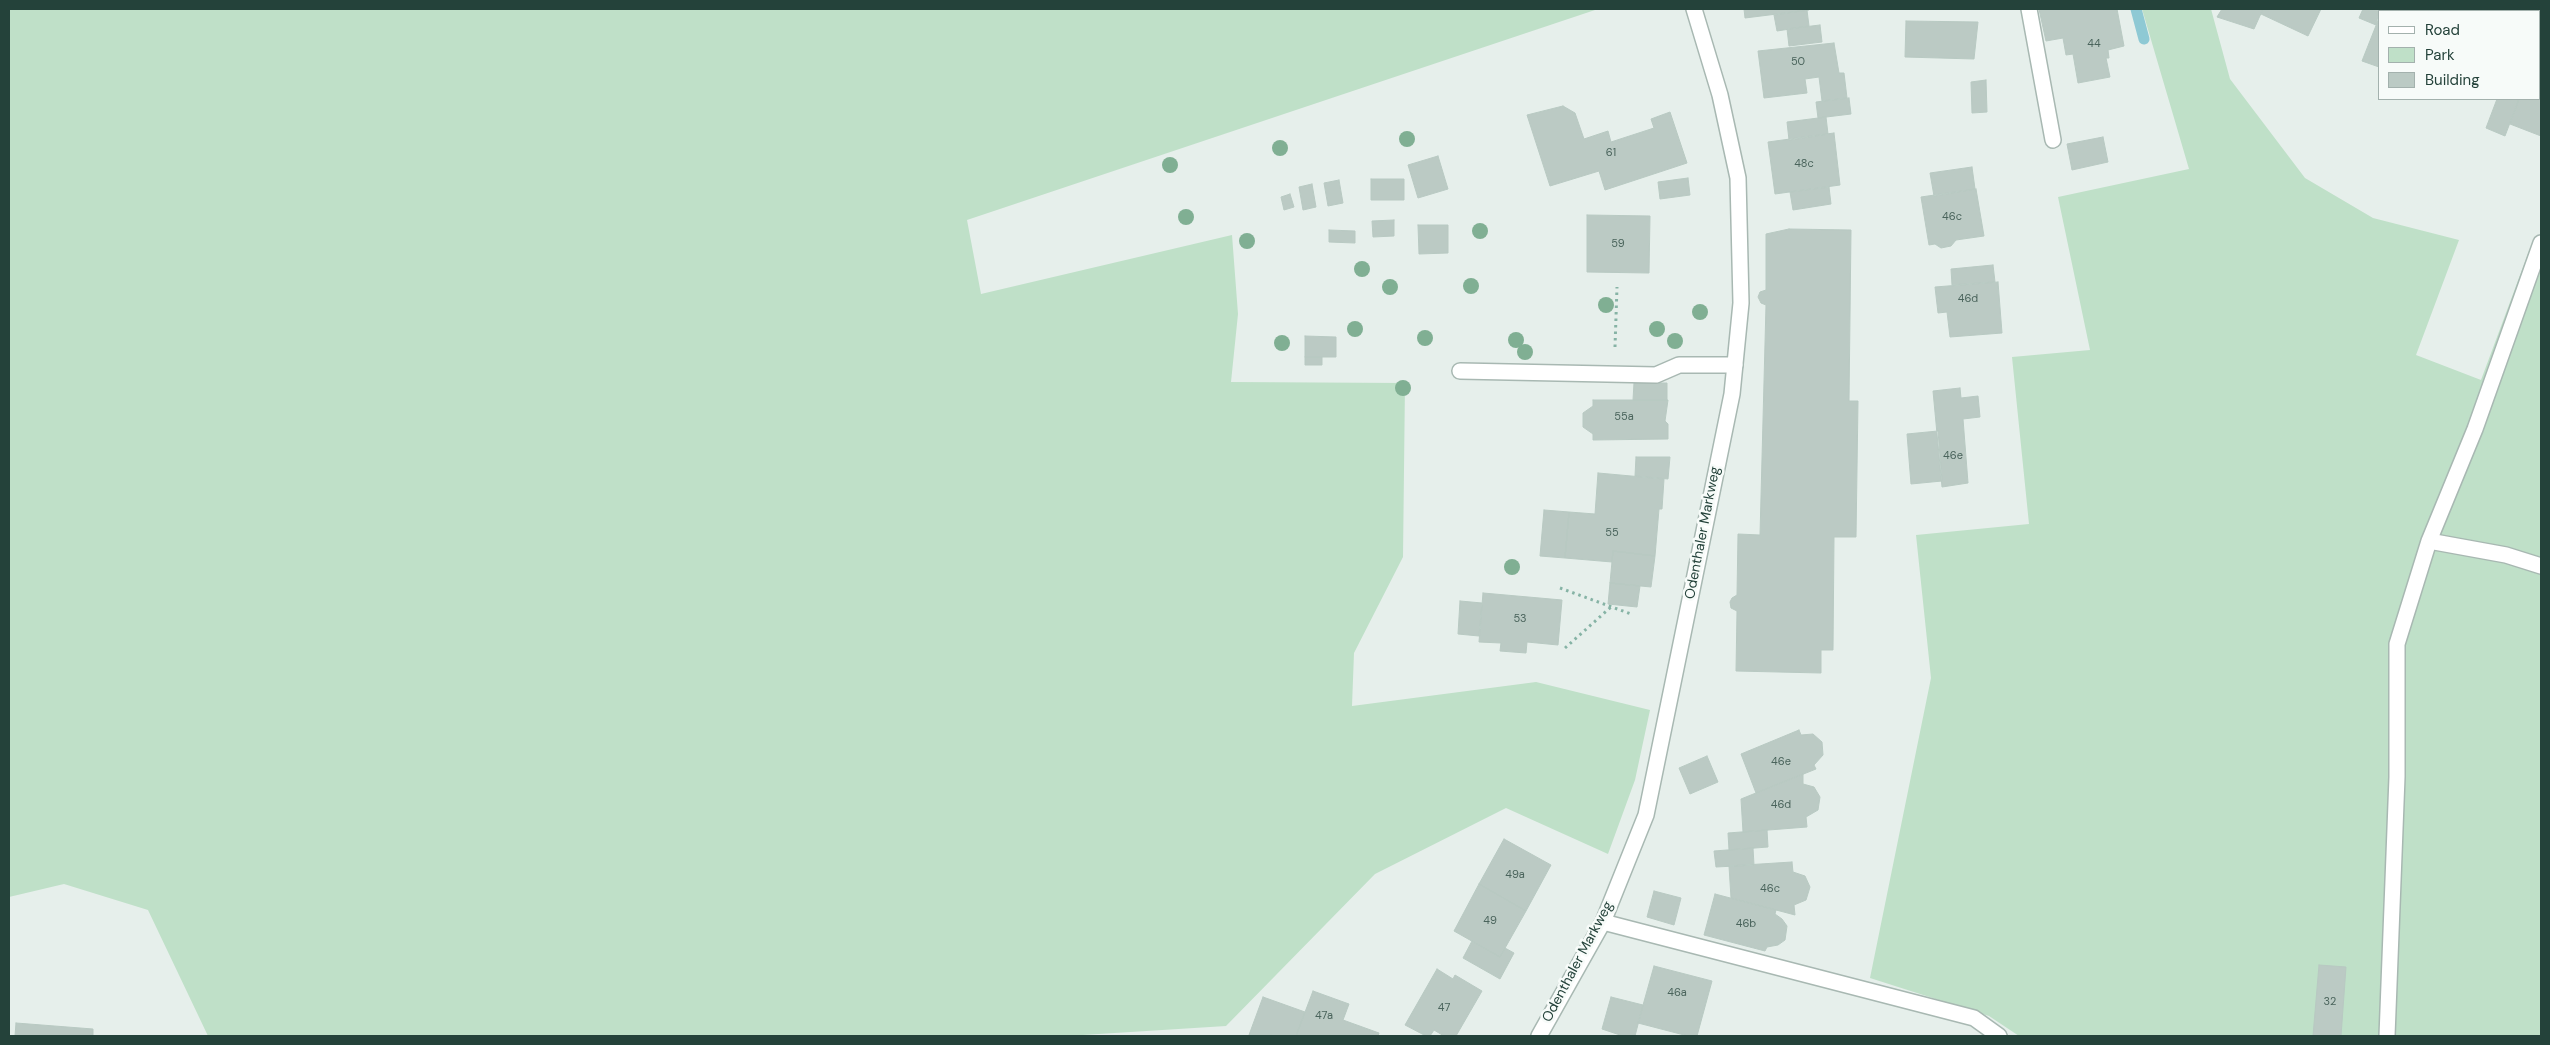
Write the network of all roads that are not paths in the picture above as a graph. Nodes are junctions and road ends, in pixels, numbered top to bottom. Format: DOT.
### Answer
graph roads {
  1 [pos="1694,9"];
  2 [pos="2029,9"];
  3 [pos="2053,140"];
  4 [pos="2541,244"];
  5 [pos="1735,365"];
  6 [pos="1460,371"];
  7 [pos="2429,541"];
  8 [pos="2541,566"];
  9 [pos="1603,922"];
  10 [pos="1539,1036"];
  11 [pos="1999,1036"];
  12 [pos="2387,1036"];
  1 -- 5 [label="street, Odenthaler Markweg"];
  2 -- 3 [label="street"];
  4 -- 7 [label="street"];
  5 -- 6 [label="street"];
  5 -- 9 [label="street, Odenthaler Markweg"];
  7 -- 8 [label="street"];
  7 -- 12 [label="street"];
  9 -- 10 [label="street, Odenthaler Markweg"];
  9 -- 11 [label="street"];
}
